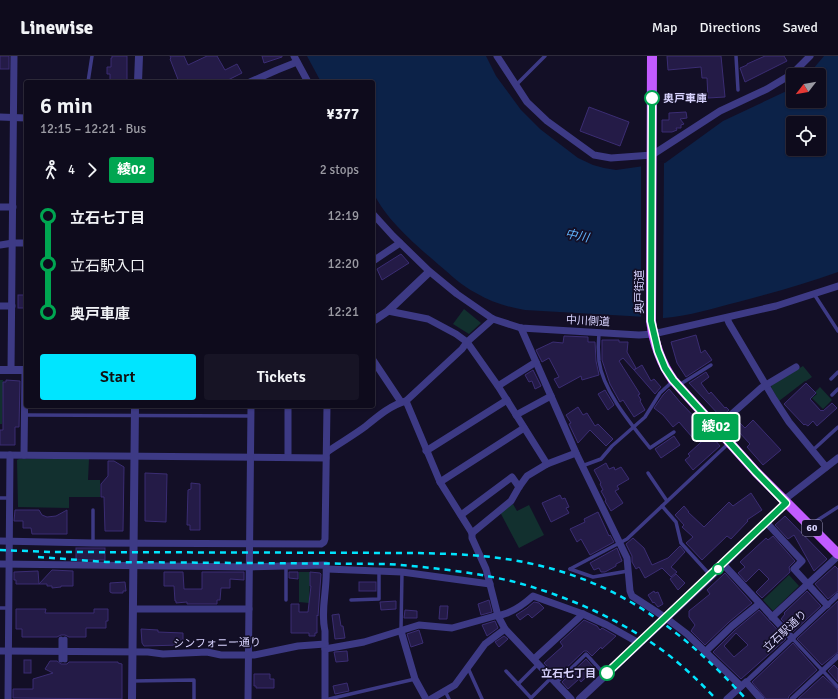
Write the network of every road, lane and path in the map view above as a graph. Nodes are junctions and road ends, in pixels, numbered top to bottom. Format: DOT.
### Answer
graph roads {
  1 [pos="14,56"];
  2 [pos="92,56"];
  3 [pos="139,56"];
  4 [pos="497,56"];
  5 [pos="545,56"];
  6 [pos="652,56"];
  7 [pos="736,56"];
  8 [pos="810,56"];
  9 [pos="296,59"];
  10 [pos="88,80"];
  11 [pos="138,80"];
  12 [pos="254,80"];
  13 [pos="307,80"];
  14 [pos="515,86"];
  15 [pos="738,90"];
  16 [pos="0,117"];
  17 [pos="14,117"];
  18 [pos="24,118"];
  19 [pos="652,157"];
  20 [pos="0,207"];
  21 [pos="13,207"];
  22 [pos="375,216"];
  23 [pos="13,243"];
  24 [pos="24,243"];
  25 [pos="400,243"];
  26 [pos="0,245"];
  27 [pos="375,260"];
  28 [pos="428,272"];
  29 [pos="838,286"];
  30 [pos="814,294"];
  31 [pos="0,306"];
  32 [pos="12,306"];
  33 [pos="388,311"];
  34 [pos="727,318"];
  35 [pos="493,319"];
  36 [pos="375,320"];
  37 [pos="520,328"];
  38 [pos="838,331"];
  39 [pos="598,333"];
  40 [pos="653,334"];
  41 [pos="466,342"];
  42 [pos="536,362"];
  43 [pos="375,363"];
  44 [pos="711,365"];
  45 [pos="796,367"];
  46 [pos="0,370"];
  47 [pos="11,370"];
  48 [pos="24,370"];
  49 [pos="838,372"];
  50 [pos="831,379"];
  51 [pos="676,383"];
  52 [pos="766,385"];
  53 [pos="498,386"];
  54 [pos="838,389"];
  55 [pos="832,394"];
  56 [pos="551,396"];
  57 [pos="506,400"];
  58 [pos="403,401"];
  59 [pos="24,408"];
  60 [pos="135,408"];
  61 [pos="251,408"];
  62 [pos="288,408"];
  63 [pos="327,408"];
  64 [pos="24,415"];
  65 [pos="135,415"];
  66 [pos="516,415"];
  67 [pos="251,416"];
  68 [pos="634,427"];
  69 [pos="838,427"];
  70 [pos="524,428"];
  71 [pos="716,428"];
  72 [pos="674,432"];
  73 [pos="730,443"];
  74 [pos="813,450"];
  75 [pos="426,451"];
  76 [pos="576,454"];
  77 [pos="0,455"];
  78 [pos="10,455"];
  79 [pos="24,455"];
  80 [pos="327,455"];
  81 [pos="135,456"];
  82 [pos="288,457"];
  83 [pos="250,458"];
  84 [pos="838,458"];
  85 [pos="547,464"];
  86 [pos="582,466"];
  87 [pos="826,467"];
  88 [pos="648,473"];
  89 [pos="440,482"];
  90 [pos="519,487"];
  91 [pos="0,498"];
  92 [pos="10,498"];
  93 [pos="667,501"];
  94 [pos="785,502"];
  95 [pos="662,506"];
  96 [pos="838,507"];
  97 [pos="93,510"];
  98 [pos="461,515"];
  99 [pos="766,522"];
  100 [pos="809,525"];
  101 [pos="472,533"];
  102 [pos="0,541"];
  103 [pos="9,541"];
  104 [pos="93,544"];
  105 [pos="134,544"];
  106 [pos="250,544"];
  107 [pos="620,544"];
  108 [pos="838,555"];
  109 [pos="0,564"];
  110 [pos="9,564"];
  111 [pos="723,564"];
  112 [pos="134,565"];
  113 [pos="249,567"];
  114 [pos="286,567"];
  115 [pos="327,567"];
  116 [pos="379,571"];
  117 [pos="628,571"];
  118 [pos="402,572"];
  119 [pos="711,576"];
  120 [pos="490,584"];
  121 [pos="808,584"];
  122 [pos="838,595"];
  123 [pos="286,600"];
  124 [pos="351,600"];
  125 [pos="759,604"];
  126 [pos="827,605"];
  127 [pos="0,608"];
  128 [pos="9,608"];
  129 [pos="133,609"];
  130 [pos="249,609"];
  131 [pos="583,614"];
  132 [pos="498,616"];
  133 [pos="666,618"];
  134 [pos="772,618"];
  135 [pos="505,629"];
  136 [pos="402,631"];
  137 [pos="792,638"];
  138 [pos="63,641"];
  139 [pos="639,643"];
  140 [pos="325,647"];
  141 [pos="0,651"];
  142 [pos="8,651"];
  143 [pos="706,651"];
  144 [pos="133,652"];
  145 [pos="248,655"];
  146 [pos="838,656"];
  147 [pos="536,662"];
  148 [pos="468,667"];
  149 [pos="822,670"];
  150 [pos="506,671"];
  151 [pos="605,675"];
  152 [pos="415,679"];
  153 [pos="554,680"];
  154 [pos="132,681"];
  155 [pos="518,684"];
  156 [pos="743,684"];
  157 [pos="838,687"];
  158 [pos="445,691"];
  159 [pos="8,699"];
  160 [pos="132,699"];
  161 [pos="194,699"];
  162 [pos="248,699"];
  163 [pos="326,699"];
  164 [pos="329,699"];
  165 [pos="426,699"];
  166 [pos="431,699"];
  167 [pos="449,699"];
  168 [pos="482,699"];
  169 [pos="571,699"];
  170 [pos="580,699"];
  171 [pos="727,699"];
  172 [pos="761,699"];
  173 [pos="792,699"];
  1 -- 17 [label="street"];
  2 -- 10 [label="lane"];
  3 -- 11 [label="street"];
  4 -- 14 [label="street"];
  5 -- 14 [label="lane"];
  6 -- 19 [label="main road, 奥戸街道 / 60"];
  7 -- 15 [label="lane"];
  8 -- 19 [label="street"];
  9 -- 12 [label="street"];
  9 -- 13 [label="street"];
  14 -- 19 [label="street"];
  16 -- 17 [label="street"];
  17 -- 18 [label="street"];
  17 -- 21 [label="street"];
  19 -- 40 [label="main road, 奥戸街道 / 60"];
  20 -- 21 [label="street"];
  21 -- 23 [label="street"];
  22 -- 25 [label="street, 中川側道"];
  23 -- 24 [label="street"];
  23 -- 26 [label="street"];
  23 -- 32 [label="street"];
  25 -- 27 [label="street"];
  25 -- 28 [label="street, 中川側道"];
  28 -- 33 [label="street"];
  28 -- 35 [label="street, 中川側道"];
  29 -- 30 [label="street, 中川側道"];
  30 -- 34 [label="street, 中川側道"];
  30 -- 38 [label="lane"];
  31 -- 32 [label="street"];
  32 -- 47 [label="street"];
  33 -- 36 [label="street"];
  33 -- 41 [label="street"];
  34 -- 40 [label="street, 中川側道"];
  34 -- 52 [label="street"];
  35 -- 37 [label="street, 中川側道"];
  35 -- 41 [label="street"];
  37 -- 39 [label="street, 中川側道"];
  37 -- 42 [label="street"];
  39 -- 40 [label="street, 中川側道"];
  39 -- 68 [label="lane"];
  40 -- 51 [label="main road, 奥戸街道 / 60"];
  41 -- 53 [label="street"];
  41 -- 58 [label="street"];
  42 -- 53 [label="street"];
  42 -- 56 [label="street"];
  43 -- 58 [label="street"];
  44 -- 51 [label="lane"];
  45 -- 52 [label="street"];
  46 -- 47 [label="street"];
  47 -- 48 [label="street"];
  49 -- 50 [label="lane"];
  51 -- 68 [label="lane"];
  51 -- 71 [label="main road, 奥戸街道 / 60"];
  52 -- 71 [label="street"];
  52 -- 74 [label="street"];
  53 -- 57 [label="street"];
  54 -- 55 [label="lane"];
  56 -- 66 [label="street"];
  56 -- 76 [label="street"];
  57 -- 66 [label="street"];
  57 -- 75 [label="street"];
  58 -- 75 [label="street"];
  58 -- 80 [label="street"];
  59 -- 64 [label="street"];
  60 -- 65 [label="street"];
  61 -- 67 [label="street"];
  62 -- 82 [label="street"];
  63 -- 80 [label="street"];
  64 -- 65 [label="lane"];
  64 -- 79 [label="street"];
  65 -- 67 [label="lane"];
  65 -- 81 [label="street"];
  66 -- 70 [label="street"];
  67 -- 83 [label="street"];
  68 -- 72 [label="lane"];
  68 -- 86 [label="lane"];
  69 -- 74 [label="lane"];
  70 -- 85 [label="street"];
  70 -- 89 [label="street"];
  71 -- 73 [label="main road, 奥戸街道 / 60"];
  73 -- 93 [label="lane"];
  73 -- 94 [label="main road, 奥戸街道 / 60"];
  74 -- 87 [label="street"];
  75 -- 89 [label="street"];
  76 -- 85 [label="street"];
  76 -- 86 [label="street"];
  77 -- 78 [label="street"];
  78 -- 79 [label="street"];
  78 -- 92 [label="street"];
  79 -- 81 [label="street"];
  80 -- 82 [label="street"];
  80 -- 106 [label="street"];
  81 -- 83 [label="street"];
  81 -- 105 [label="street"];
  82 -- 83 [label="street"];
  83 -- 106 [label="street"];
  84 -- 87 [label="street"];
  85 -- 90 [label="street"];
  86 -- 107 [label="street"];
  87 -- 94 [label="street"];
  88 -- 93 [label="lane"];
  89 -- 98 [label="street"];
  90 -- 98 [label="street"];
  90 -- 101 [label="street"];
  91 -- 92 [label="lane"];
  92 -- 103 [label="street"];
  93 -- 95 [label="lane"];
  94 -- 99 [label="street"];
  94 -- 100 [label="main road, 奥戸街道 / 60"];
  95 -- 107 [label="lane"];
  95 -- 119 [label="lane"];
  96 -- 100 [label="lane"];
  97 -- 104 [label="lane"];
  98 -- 101 [label="street"];
  99 -- 111 [label="street"];
  99 -- 121 [label="street"];
  100 -- 108 [label="main road, 奥戸街道 / 60"];
  101 -- 120 [label="street"];
  102 -- 103 [label="street"];
  103 -- 104 [label="street"];
  103 -- 110 [label="street"];
  104 -- 105 [label="street"];
  105 -- 106 [label="street"];
  105 -- 112 [label="street"];
  106 -- 113 [label="street"];
  107 -- 117 [label="street"];
  107 -- 117 [label="lane"];
  108 -- 121 [label="street"];
  109 -- 110 [label="street"];
  110 -- 112 [label="street"];
  110 -- 128 [label="street"];
  111 -- 119 [label="street"];
  111 -- 125 [label="street"];
  112 -- 113 [label="street"];
  112 -- 129 [label="street"];
  113 -- 114 [label="street"];
  113 -- 130 [label="street"];
  114 -- 115 [label="street"];
  114 -- 123 [label="lane"];
  115 -- 116 [label="street"];
  115 -- 140 [label="street"];
  116 -- 118 [label="street"];
  116 -- 124 [label="lane"];
  117 -- 133 [label="street"];
  118 -- 120 [label="street"];
  118 -- 136 [label="lane"];
  119 -- 133 [label="street"];
  120 -- 132 [label="street"];
  121 -- 126 [label="street"];
  121 -- 134 [label="street"];
  122 -- 126 [label="street, 立石駅通り"];
  125 -- 134 [label="street"];
  125 -- 143 [label="street"];
  126 -- 137 [label="street, 立石駅通り"];
  127 -- 128 [label="lane"];
  128 -- 142 [label="street"];
  129 -- 130 [label="street"];
  129 -- 144 [label="street"];
  130 -- 145 [label="street"];
  131 -- 132 [label="street, シンフォニー通り"];
  131 -- 139 [label="street, シンフォニー通り"];
  131 -- 147 [label="street"];
  132 -- 135 [label="street"];
  132 -- 136 [label="street, シンフォニー通り"];
  133 -- 139 [label="street"];
  133 -- 143 [label="street"];
  134 -- 137 [label="street"];
  135 -- 147 [label="street"];
  135 -- 148 [label="street"];
  136 -- 140 [label="street, シンフォニー通り"];
  136 -- 152 [label="street"];
  137 -- 149 [label="lane"];
  137 -- 156 [label="street, 立石駅通り"];
  138 -- 138 [label="street, bridge"];
  139 -- 151 [label="street"];
  140 -- 145 [label="street, シンフォニー通り"];
  140 -- 163 [label="street"];
  141 -- 142 [label="street, シンフォニー通り"];
  142 -- 144 [label="street, シンフォニー通り"];
  142 -- 159 [label="street"];
  143 -- 156 [label="street"];
  144 -- 145 [label="street, シンフォニー通り"];
  144 -- 154 [label="street"];
  145 -- 162 [label="street"];
  146 -- 149 [label="street"];
  147 -- 153 [label="street"];
  147 -- 155 [label="lane"];
  148 -- 158 [label="street"];
  148 -- 168 [label="lane"];
  149 -- 157 [label="lane"];
  149 -- 173 [label="street"];
  150 -- 155 [label="lane"];
  151 -- 153 [label="lane"];
  151 -- 170 [label="street"];
  152 -- 164 [label="lane"];
  152 -- 165 [label="street"];
  153 -- 155 [label="lane"];
  153 -- 169 [label="street"];
  154 -- 160 [label="street"];
  154 -- 161 [label="lane"];
  156 -- 171 [label="street"];
  156 -- 172 [label="street"];
  158 -- 166 [label="street"];
  158 -- 167 [label="lane"];
}
